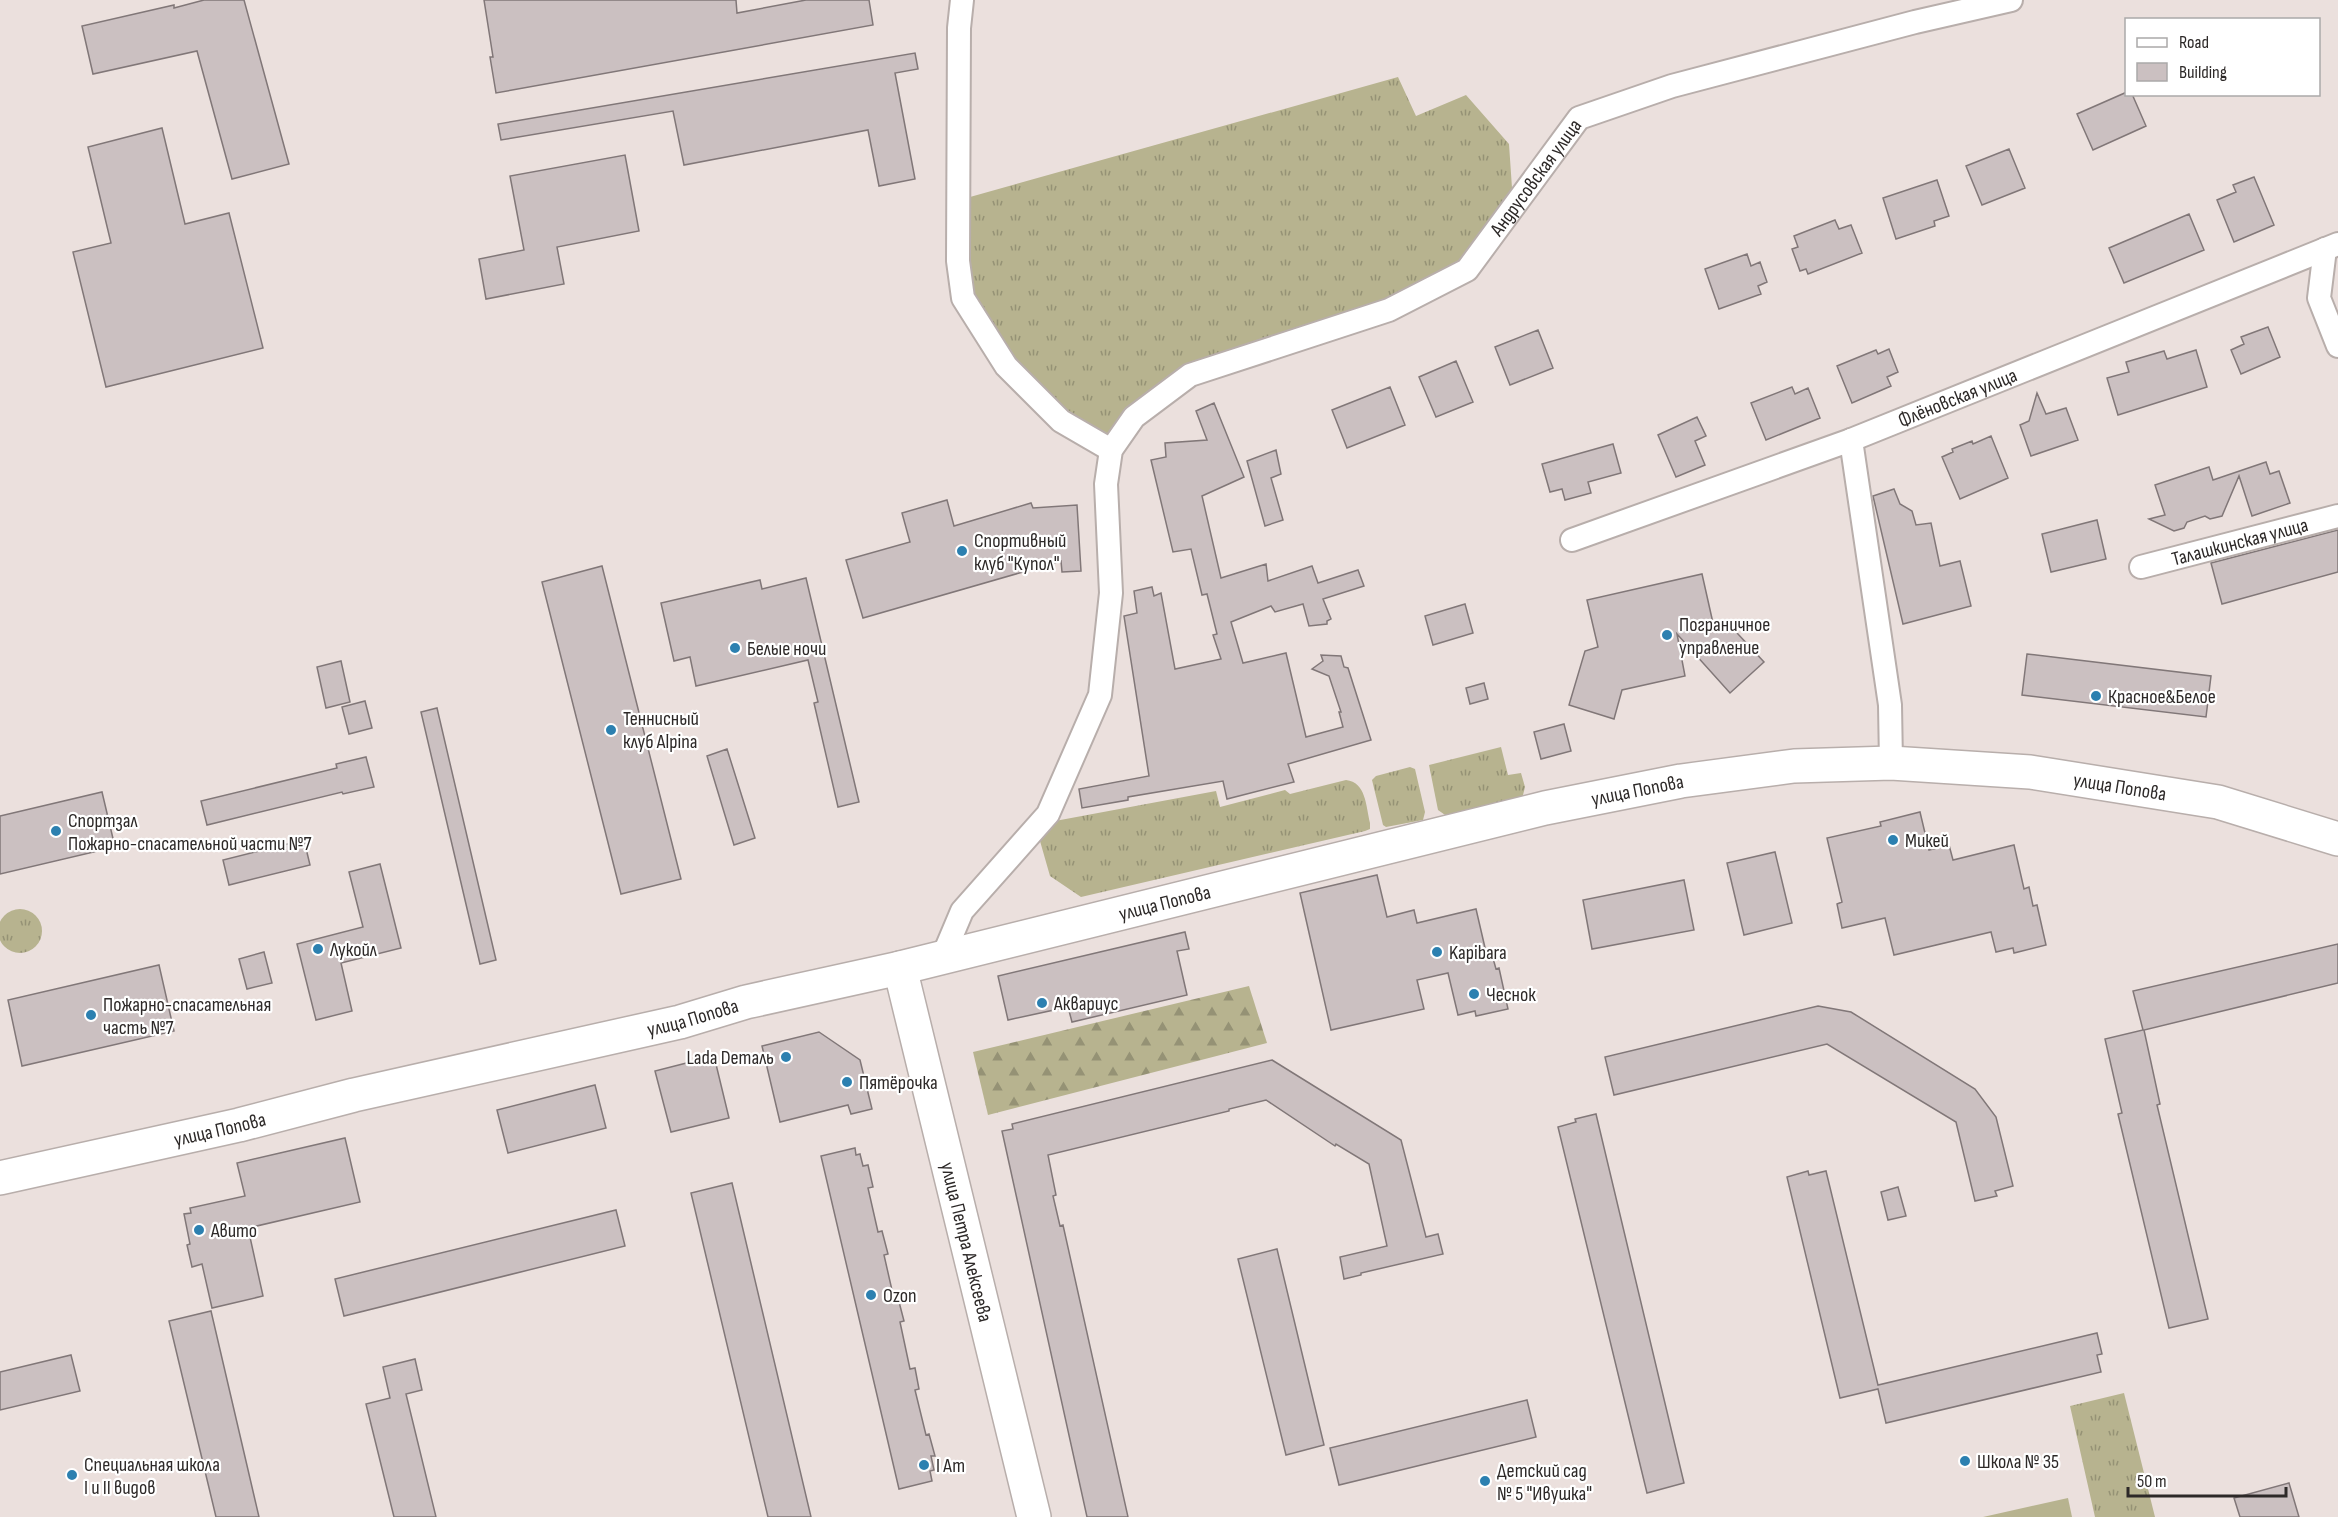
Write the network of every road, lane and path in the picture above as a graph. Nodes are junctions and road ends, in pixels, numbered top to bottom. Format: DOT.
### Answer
graph roads {
  1 [pos="962,0"];
  2 [pos="1927,0"];
  3 [pos="2011,0"];
  4 [pos="1915,22"];
  5 [pos="2332,247"];
  6 [pos="2338,346"];
  7 [pos="1851,440"];
  8 [pos="1111,450"];
  9 [pos="2338,516"];
  10 [pos="1572,540"];
  11 [pos="2141,567"];
  12 [pos="1891,763"];
  13 [pos="2338,839"];
  14 [pos="943,956"];
  15 [pos="900,968"];
  16 [pos="0,1178"];
  17 [pos="1034,1517"];
  1 -- 8 [label="street"];
  2 -- 4 [label="street"];
  3 -- 4 [label="street, Андрусовская улица"];
  4 -- 8 [label="street, Андрусовская улица"];
  5 -- 6 [label="street"];
  5 -- 7 [label="street, Флёновская улица"];
  7 -- 10 [label="street, Флёновская улица"];
  7 -- 12 [label="street"];
  8 -- 14 [label="street"];
  9 -- 11 [label="street, Талашкинская улица"];
  12 -- 13 [label="street, улица Попова"];
  12 -- 14 [label="street, улица Попова"];
  14 -- 15 [label="street, улица Попова"];
  15 -- 16 [label="street, улица Попова"];
  15 -- 17 [label="street, улица Петра Алексеева"];
}
